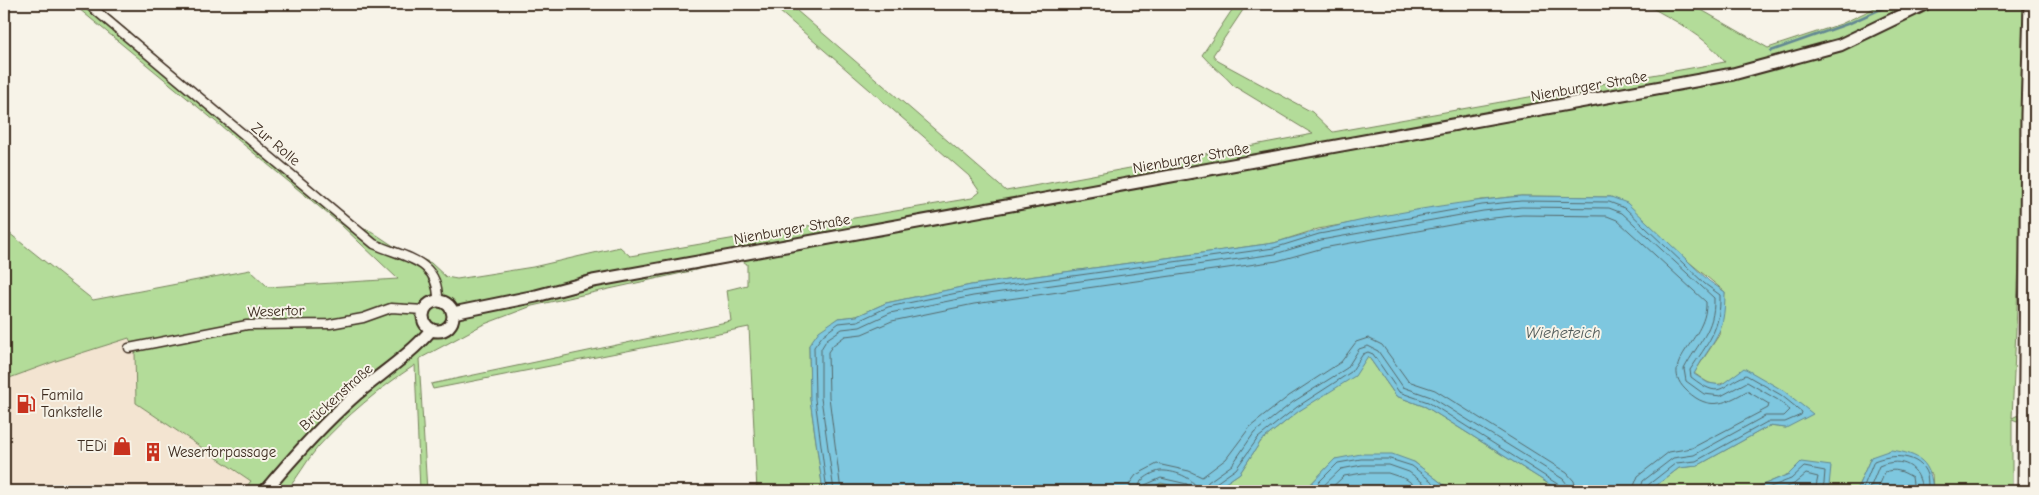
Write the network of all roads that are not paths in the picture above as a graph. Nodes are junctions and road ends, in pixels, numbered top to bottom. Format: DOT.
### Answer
graph roads {
  1 [pos="88,4"];
  2 [pos="1925,4"];
  3 [pos="2032,4"];
  4 [pos="438,301"];
  5 [pos="424,310"];
  6 [pos="453,312"];
  7 [pos="431,330"];
  8 [pos="129,348"];
  9 [pos="265,491"];
  10 [pos="2026,491"];
  1 -- 4 [label="street, Zur Rolle"];
  2 -- 6 [label="street, Nienburger Straße"];
  3 -- 10 [label="highway"];
  4 -- 5 [label="street"];
  4 -- 6 [label="street"];
  5 -- 7 [label="street"];
  5 -- 8 [label="street, Wesertor"];
  6 -- 7 [label="street"];
  7 -- 9 [label="street, Brückenstraße"];
}
